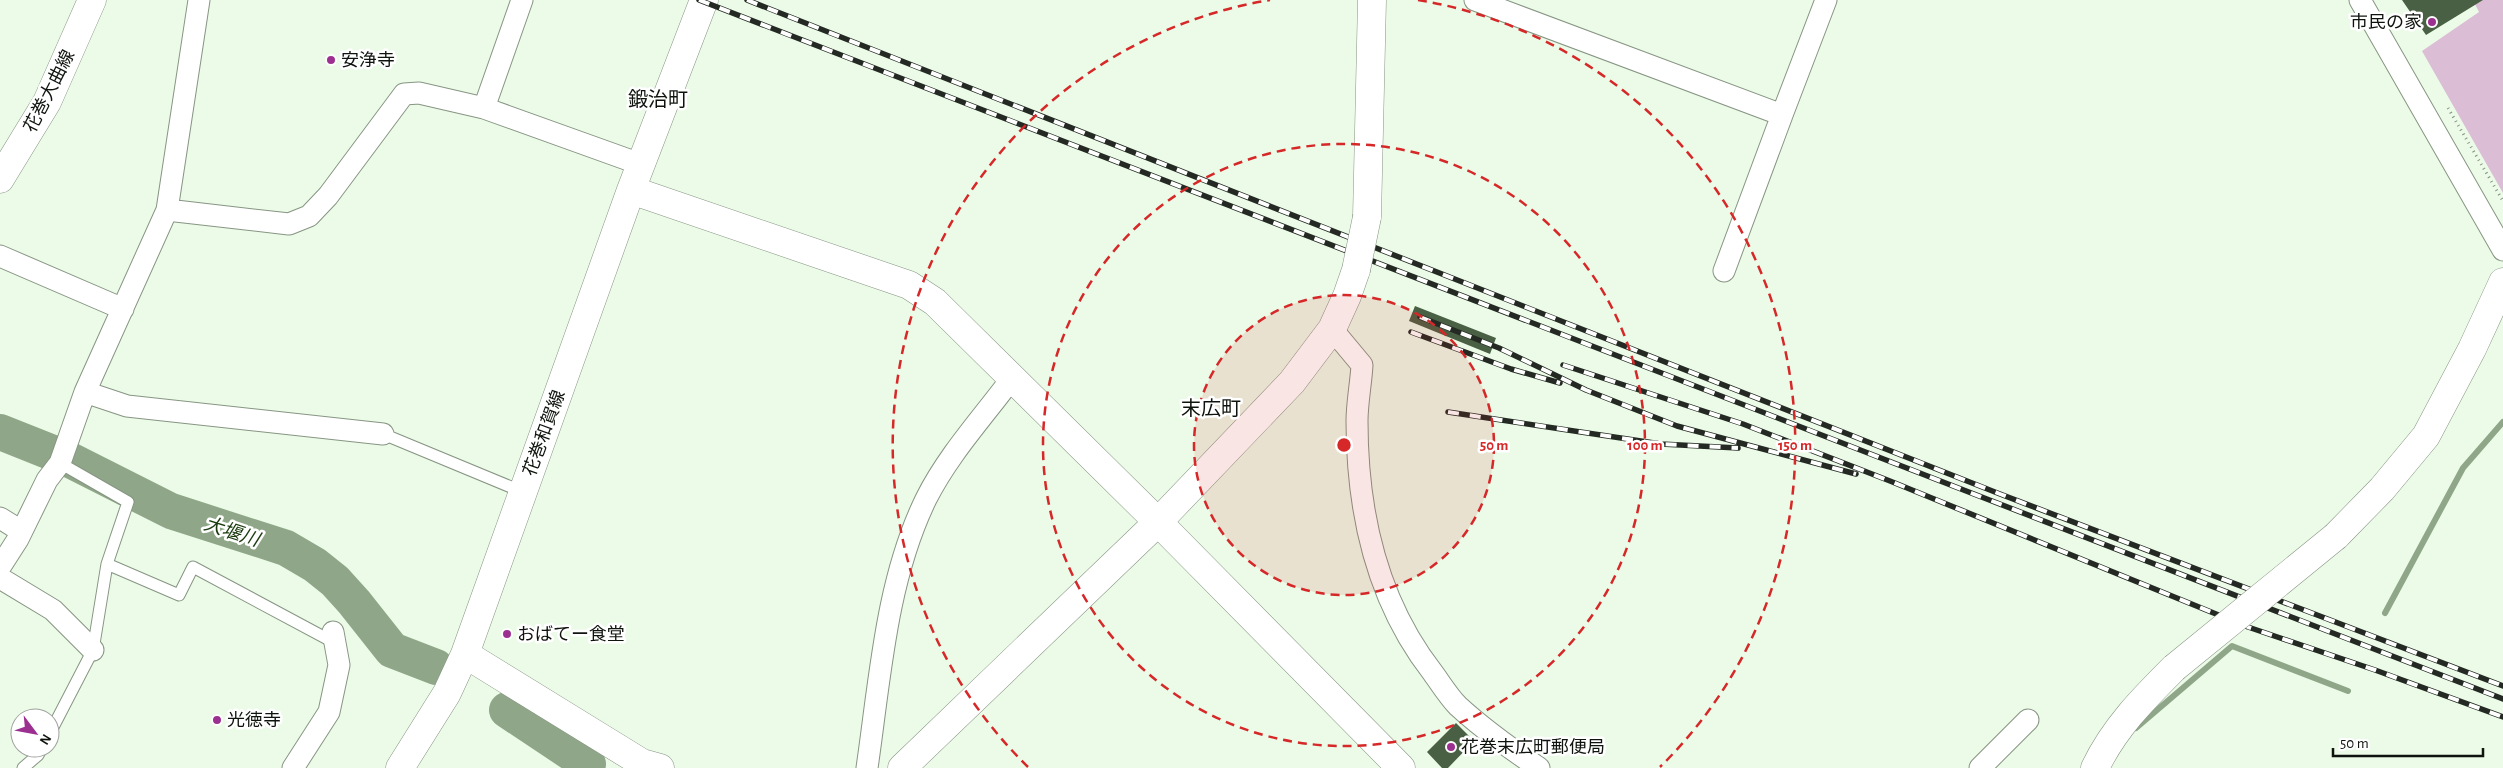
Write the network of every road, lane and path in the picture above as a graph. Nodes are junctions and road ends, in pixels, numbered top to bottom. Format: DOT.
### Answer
graph roads {
  1 [pos="92,0"];
  2 [pos="199,0"];
  3 [pos="522,0"];
  4 [pos="704,0"];
  5 [pos="1372,0"];
  6 [pos="1474,0"];
  7 [pos="1826,0"];
  8 [pos="2360,0"];
  9 [pos="484,108"];
  10 [pos="1782,115"];
  11 [pos="640,164"];
  12 [pos="0,179"];
  13 [pos="631,190"];
  14 [pos="167,210"];
  15 [pos="2503,250"];
  16 [pos="0,256"];
  17 [pos="1724,271"];
  18 [pos="2503,282"];
  19 [pos="123,308"];
  20 [pos="1332,330"];
  21 [pos="1012,378"];
  22 [pos="85,392"];
  23 [pos="383,434"];
  24 [pos="63,454"];
  25 [pos="523,492"];
  26 [pos="0,518"];
  27 [pos="1158,522"];
  28 [pos="21,531"];
  29 [pos="107,564"];
  30 [pos="0,567"];
  31 [pos="0,578"];
  32 [pos="334,637"];
  33 [pos="93,650"];
  34 [pos="465,654"];
  35 [pos="60,714"];
  36 [pos="2028,720"];
  37 [pos="35,758"];
  38 [pos="298,766"];
  39 [pos="647,766"];
  40 [pos="23,768"];
  41 [pos="400,768"];
  42 [pos="867,768"];
  43 [pos="902,768"];
  44 [pos="1401,768"];
  45 [pos="1539,768"];
  46 [pos="1980,768"];
  47 [pos="2095,768"];
  1 -- 12 [label="street, 花巻大曲線"];
  2 -- 14 [label="street"];
  3 -- 9 [label="street"];
  4 -- 11 [label="street, 花巻和賀線"];
  5 -- 20 [label="street, bridge"];
  6 -- 10 [label="street"];
  7 -- 10 [label="street"];
  8 -- 15 [label="street"];
  9 -- 11 [label="street"];
  9 -- 14 [label="street"];
  10 -- 17 [label="street"];
  11 -- 13 [label="street, 花巻和賀線"];
  13 -- 21 [label="street"];
  13 -- 25 [label="street, 花巻和賀線"];
  14 -- 19 [label="street"];
  16 -- 19 [label="street"];
  18 -- 47 [label="street, bridge"];
  19 -- 22 [label="street"];
  20 -- 27 [label="street"];
  20 -- 45 [label="street"];
  21 -- 27 [label="street"];
  21 -- 42 [label="street"];
  22 -- 23 [label="street"];
  22 -- 24 [label="street"];
  23 -- 25 [label="lane"];
  24 -- 28 [label="street"];
  24 -- 29 [label="lane"];
  25 -- 34 [label="street, 花巻和賀線"];
  26 -- 28 [label="street"];
  27 -- 43 [label="street"];
  27 -- 44 [label="street"];
  28 -- 30 [label="street"];
  29 -- 32 [label="lane"];
  29 -- 33 [label="lane"];
  31 -- 33 [label="street"];
  32 -- 38 [label="street"];
  33 -- 35 [label="lane"];
  34 -- 39 [label="street"];
  34 -- 41 [label="street, 花巻和賀線"];
  36 -- 46 [label="street"];
  37 -- 40 [label="lane"];
}
